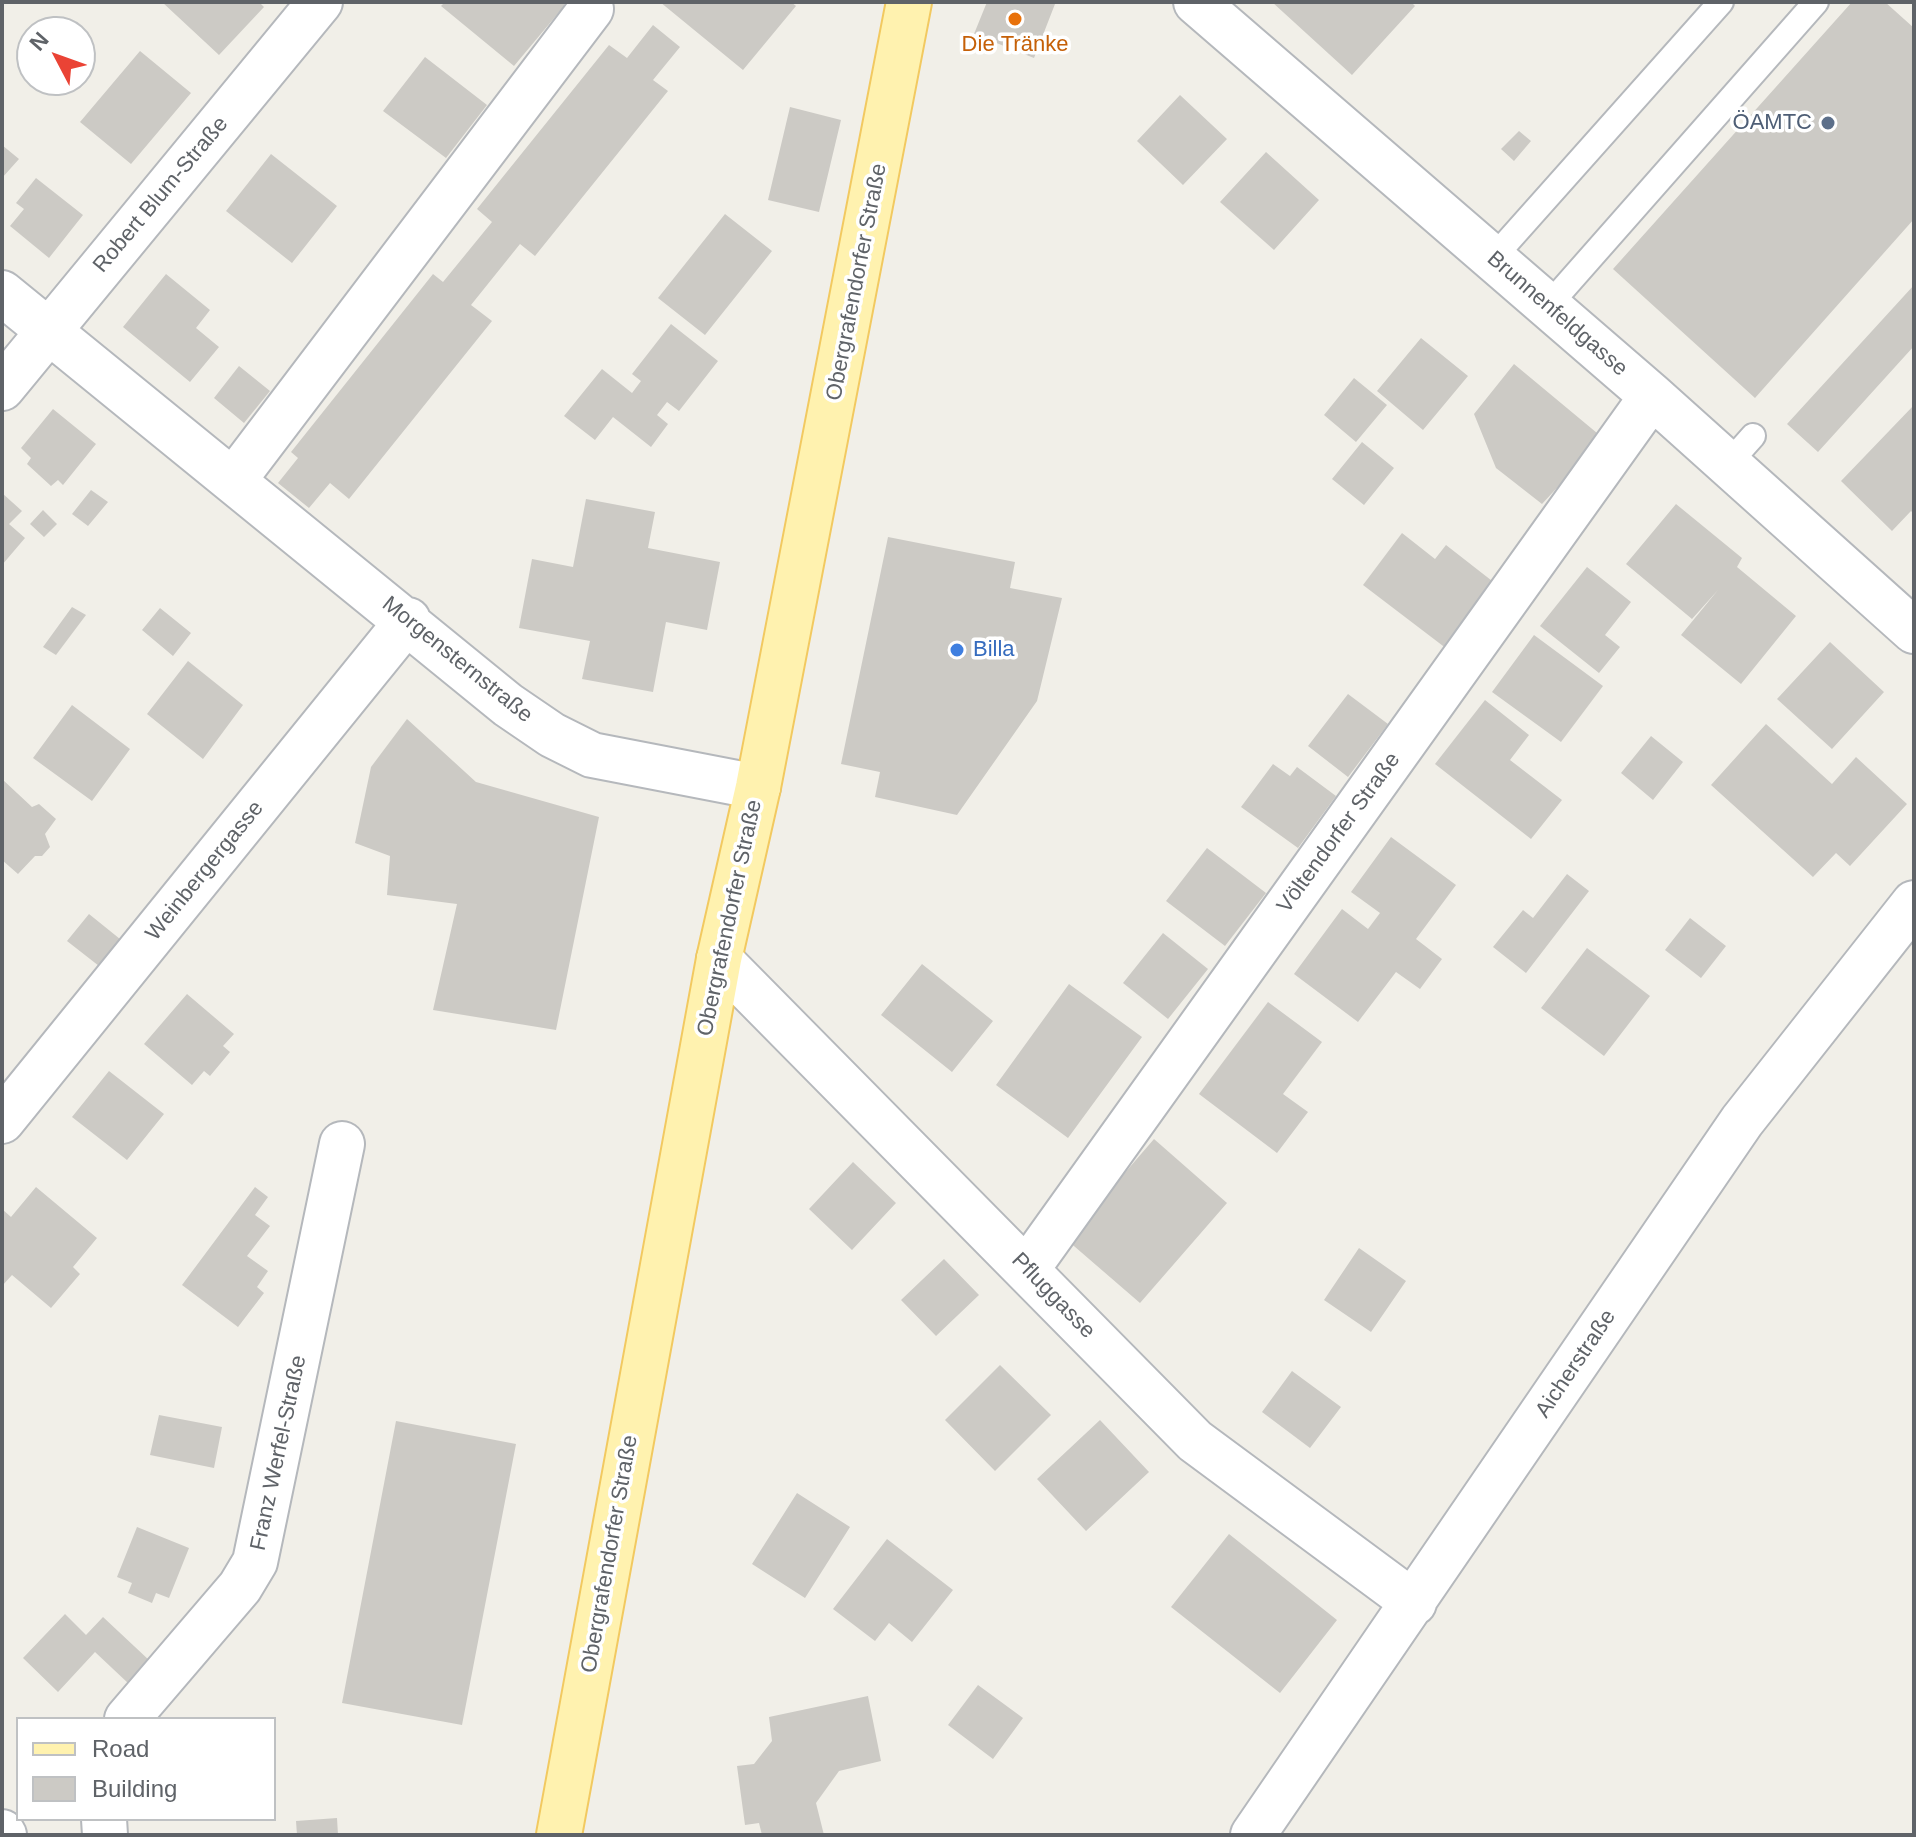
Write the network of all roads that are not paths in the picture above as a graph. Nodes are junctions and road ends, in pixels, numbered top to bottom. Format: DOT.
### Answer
graph roads {
  1 [pos="320,2"];
  2 [pos="909,2"];
  3 [pos="1196,2"];
  4 [pos="1721,2"];
  5 [pos="1816,2"];
  6 [pos="591,9"];
  7 [pos="1493,258"];
  8 [pos="2,293"];
  9 [pos="1548,306"];
  10 [pos="48,330"];
  11 [pos="2,388"];
  12 [pos="1652,396"];
  13 [pos="233,481"];
  14 [pos="408,620"];
  15 [pos="1914,631"];
  16 [pos="758,787"];
  17 [pos="1914,903"];
  18 [pos="719,959"];
  19 [pos="2,1121"];
  20 [pos="342,1144"];
  21 [pos="1027,1269"];
  22 [pos="1414,1603"];
  23 [pos="129,1717"];
  24 [pos="559,1835"];
  25 [pos="1253,1835"];
  1 -- 10 [label="street, Robert Blum-Straße"];
  2 -- 16 [label="main road, Obergrafendorfer Straße"];
  3 -- 7 [label="street, Brunnenfeldgasse"];
  4 -- 7 [label="lane"];
  5 -- 9 [label="lane"];
  6 -- 13 [label="street"];
  7 -- 9 [label="street, Brunnenfeldgasse"];
  8 -- 10 [label="street, Morgensternstraße"];
  9 -- 12 [label="street, Brunnenfeldgasse"];
  10 -- 11 [label="street, Robert Blum-Straße"];
  10 -- 13 [label="street, Morgensternstraße"];
  12 -- 15 [label="street, Brunnenfeldgasse"];
  12 -- 21 [label="street, Völtendorfer Straße"];
  13 -- 14 [label="street, Morgensternstraße"];
  14 -- 16 [label="street, Morgensternstraße"];
  14 -- 19 [label="street, Weinbergergasse"];
  16 -- 18 [label="main road, Obergrafendorfer Straße"];
  17 -- 22 [label="street, Aicherstraße"];
  18 -- 21 [label="street, Pfluggasse"];
  18 -- 24 [label="main road, Obergrafendorfer Straße"];
  20 -- 23 [label="street, Franz Werfel-Straße"];
  21 -- 22 [label="street, Pfluggasse"];
  22 -- 25 [label="street, Aicherstraße"];
}
